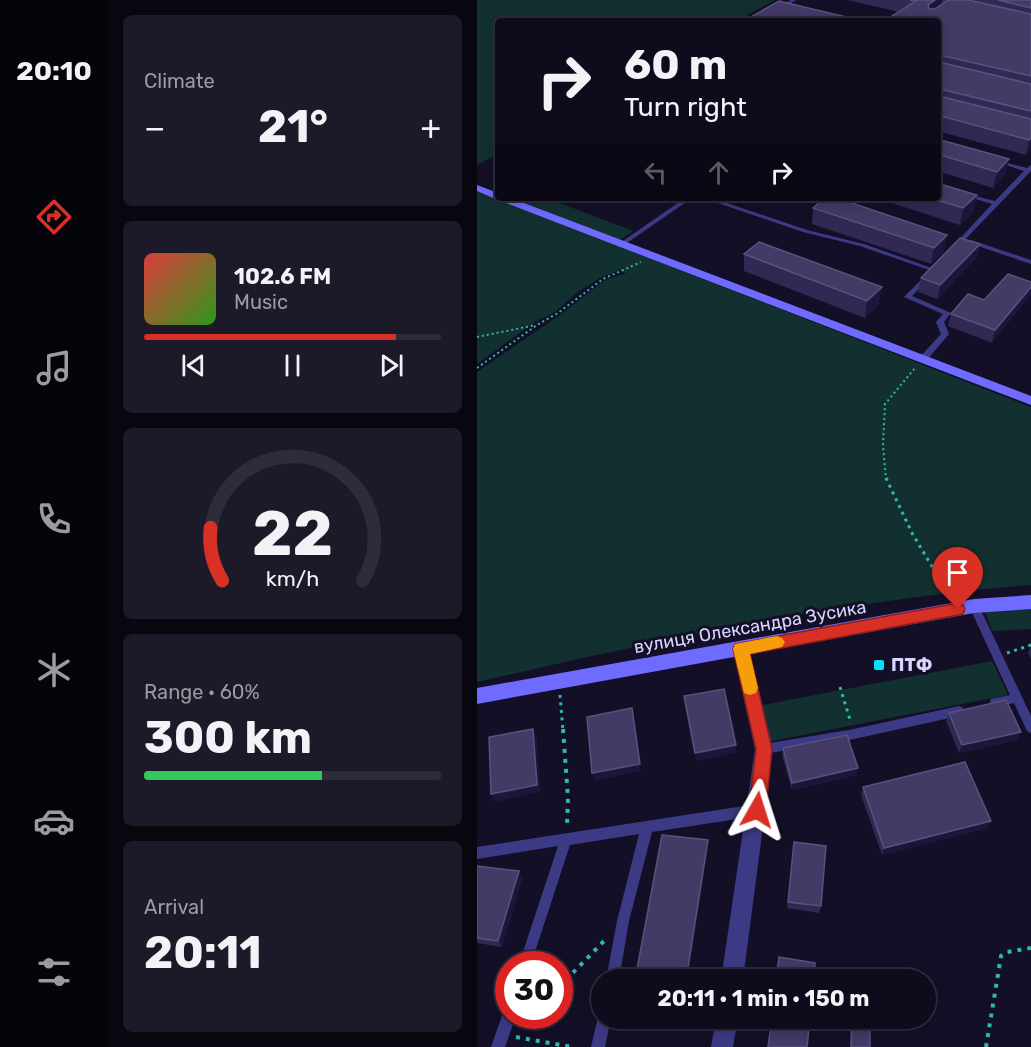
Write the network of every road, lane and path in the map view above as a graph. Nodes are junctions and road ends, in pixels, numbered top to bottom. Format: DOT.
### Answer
graph roads {
  1 [pos="794,0"];
  2 [pos="762,18"];
  3 [pos="995,160"];
  4 [pos="1030,168"];
  5 [pos="477,188"];
  6 [pos="957,191"];
  7 [pos="495,195"];
  8 [pos="510,201"];
  9 [pos="685,201"];
  10 [pos="715,201"];
  11 [pos="997,204"];
  12 [pos="963,239"];
  13 [pos="623,244"];
  14 [pos="948,255"];
  15 [pos="654,256"];
  16 [pos="1031,262"];
  17 [pos="941,263"];
  18 [pos="934,270"];
  19 [pos="537,325"];
  20 [pos="477,337"];
  21 [pos="923,359"];
  22 [pos="477,368"];
  23 [pos="1031,401"];
  24 [pos="1031,602"];
  25 [pos="966,608"];
  26 [pos="1031,645"];
  27 [pos="741,649"];
  28 [pos="998,657"];
  29 [pos="559,681"];
  30 [pos="840,687"];
  31 [pos="477,696"];
  32 [pos="1017,698"];
  33 [pos="1031,728"];
  34 [pos="854,734"];
  35 [pos="764,749"];
  36 [pos="757,810"];
  37 [pos="647,827"];
  38 [pos="566,840"];
  39 [pos="477,853"];
  40 [pos="623,921"];
  41 [pos="1031,948"];
  42 [pos="529,951"];
  43 [pos="614,969"];
  44 [pos="734,969"];
  45 [pos="573,973"];
  46 [pos="602,1029"];
  47 [pos="725,1029"];
  48 [pos="500,1041"];
  49 [pos="572,1047"];
  50 [pos="598,1047"];
  51 [pos="722,1047"];
  52 [pos="986,1047"];
  1 -- 2 [label="lane"];
  3 -- 4 [label="lane"];
  4 -- 11 [label="lane"];
  5 -- 7 [label="street"];
  6 -- 11 [label="lane"];
  8 -- 13 [label="street"];
  9 -- 13 [label="lane"];
  10 -- 18 [label="lane"];
  11 -- 12 [label="lane"];
  12 -- 14 [label="lane"];
  12 -- 16 [label="lane"];
  13 -- 15 [label="street"];
  15 -- 19 [label="path"];
  15 -- 21 [label="street"];
  17 -- 18 [label="lane"];
  18 -- 21 [label="lane"];
  19 -- 20 [label="path"];
  19 -- 22 [label="path"];
  21 -- 23 [label="street"];
  21 -- 25 [label="path"];
  24 -- 25 [label="street, вулиця Олександра Зусика"];
  25 -- 27 [label="street, вулиця Олександра Зусика"];
  25 -- 28 [label="lane"];
  26 -- 28 [label="path"];
  27 -- 29 [label="street, вулиця Олександра Зусика"];
  27 -- 35 [label="street"];
  28 -- 32 [label="lane"];
  29 -- 31 [label="street, вулиця Олександра Зусика"];
  29 -- 38 [label="path"];
  30 -- 34 [label="path"];
  32 -- 33 [label="lane"];
  32 -- 34 [label="lane"];
  34 -- 35 [label="lane"];
  35 -- 36 [label="street"];
  36 -- 37 [label="lane"];
  36 -- 44 [label="street"];
  37 -- 38 [label="lane"];
  37 -- 40 [label="lane"];
  38 -- 39 [label="lane"];
  38 -- 42 [label="lane"];
  40 -- 43 [label="lane"];
  40 -- 45 [label="path"];
  41 -- 52 [label="path"];
  46 -- 50 [label="lane"];
  47 -- 51 [label="street"];
  48 -- 49 [label="path"];
}
